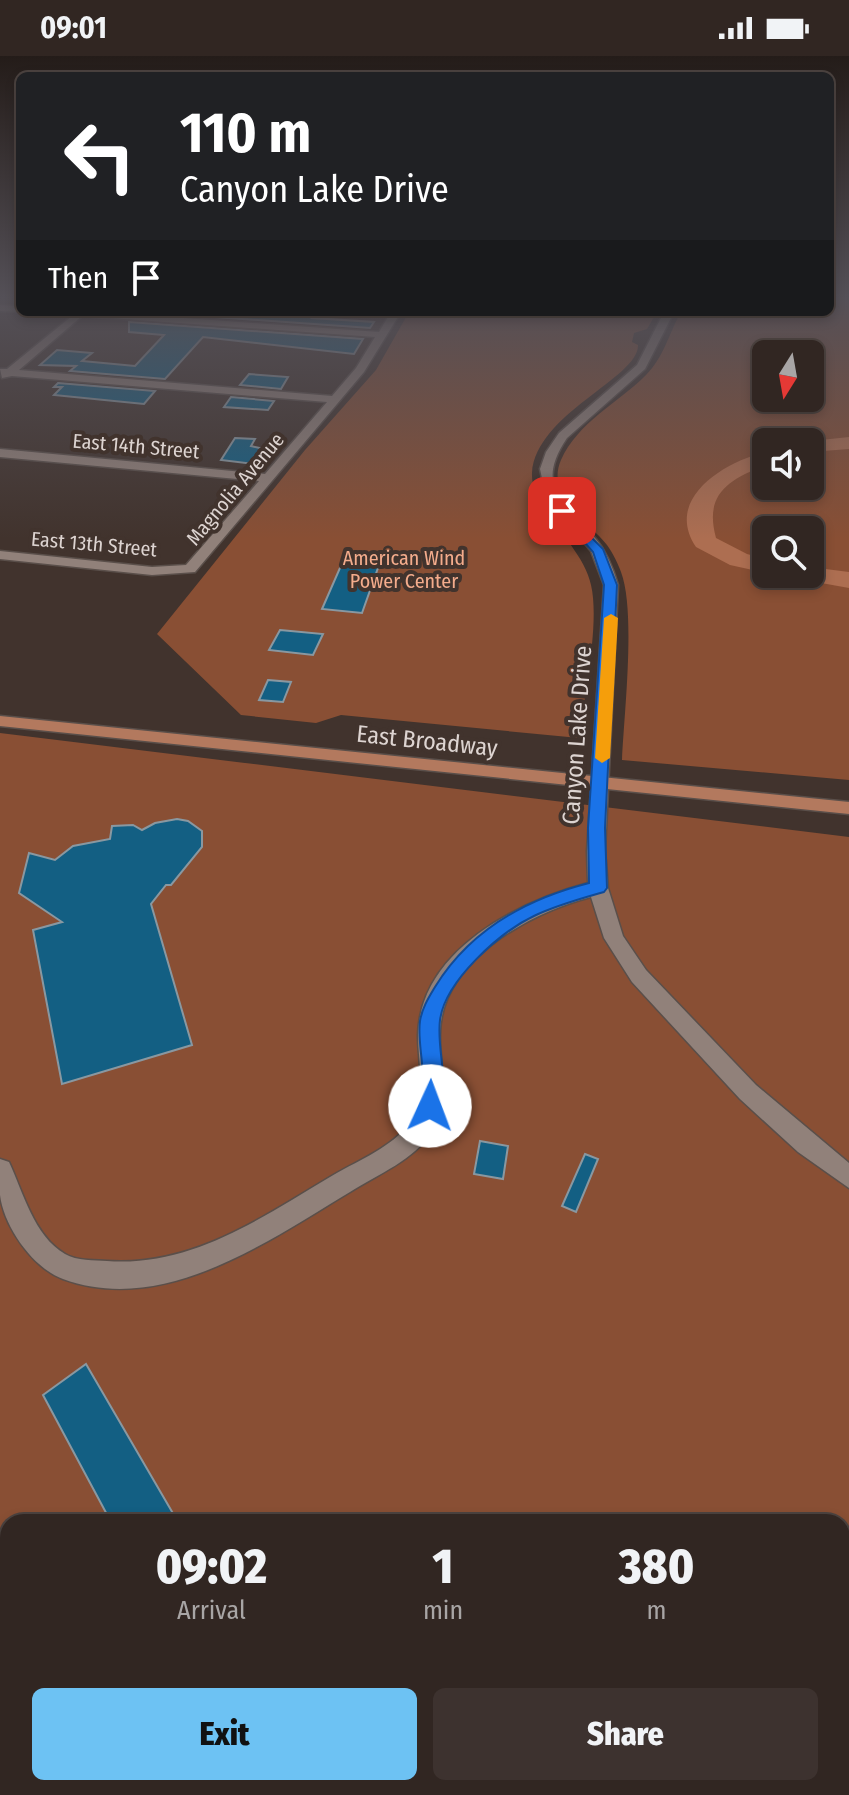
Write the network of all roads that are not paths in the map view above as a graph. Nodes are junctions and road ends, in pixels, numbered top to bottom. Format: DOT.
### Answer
graph roads {
  1 [pos="68,377"];
  2 [pos="354,377"];
  3 [pos="631,377"];
  4 [pos="335,399"];
  5 [pos="0,453"];
  6 [pos="268,478"];
  7 [pos="0,555"];
  8 [pos="184,570"];
  9 [pos="0,721"];
  10 [pos="601,782"];
  11 [pos="849,808"];
  12 [pos="598,888"];
  13 [pos="0,1170"];
  14 [pos="849,1177"];
  1 -- 4 [label="street"];
  2 -- 4 [label="street, Magnolia Avenue"];
  3 -- 10 [label="street, Canyon Lake Drive"];
  4 -- 6 [label="street, Magnolia Avenue"];
  5 -- 6 [label="street, East 14th Street"];
  6 -- 8 [label="street, Magnolia Avenue"];
  7 -- 8 [label="street, East 13th Street"];
  9 -- 10 [label="main road, East Broadway"];
  10 -- 11 [label="main road, East Broadway"];
  10 -- 12 [label="street, Canyon Lake Drive"];
  12 -- 13 [label="street"];
  12 -- 14 [label="street, Canyon Lake Drive"];
}
